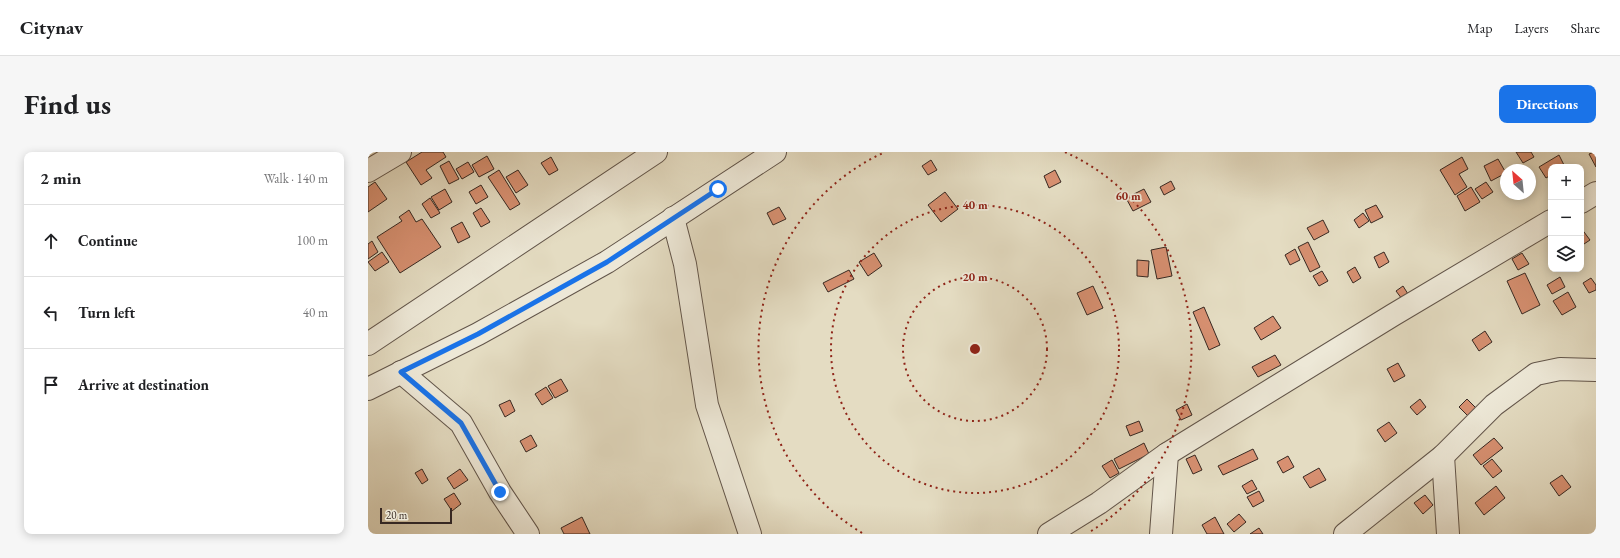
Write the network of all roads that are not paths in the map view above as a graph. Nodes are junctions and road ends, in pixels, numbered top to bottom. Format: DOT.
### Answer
graph roads {
  1 [pos="400,152"];
  2 [pos="656,152"];
  3 [pos="775,152"];
  4 [pos="368,171"];
  5 [pos="1596,193"];
  6 [pos="1584,200"];
  7 [pos="673,218"];
  8 [pos="1548,223"];
  9 [pos="368,344"];
  10 [pos="1596,370"];
  11 [pos="401,372"];
  12 [pos="368,389"];
  13 [pos="1167,454"];
  14 [pos="1444,456"];
  15 [pos="528,534"];
  16 [pos="750,534"];
  17 [pos="1049,534"];
  18 [pos="1161,534"];
  19 [pos="1345,534"];
  20 [pos="1448,534"];
  1 -- 4 [label="street"];
  2 -- 9 [label="street"];
  3 -- 7 [label="street"];
  5 -- 6 [label="street"];
  7 -- 11 [label="street"];
  7 -- 16 [label="street"];
  8 -- 13 [label="street"];
  10 -- 14 [label="street"];
  11 -- 12 [label="street"];
  11 -- 15 [label="street"];
  13 -- 17 [label="street"];
  13 -- 18 [label="street"];
  14 -- 19 [label="street"];
  14 -- 20 [label="street"];
}
